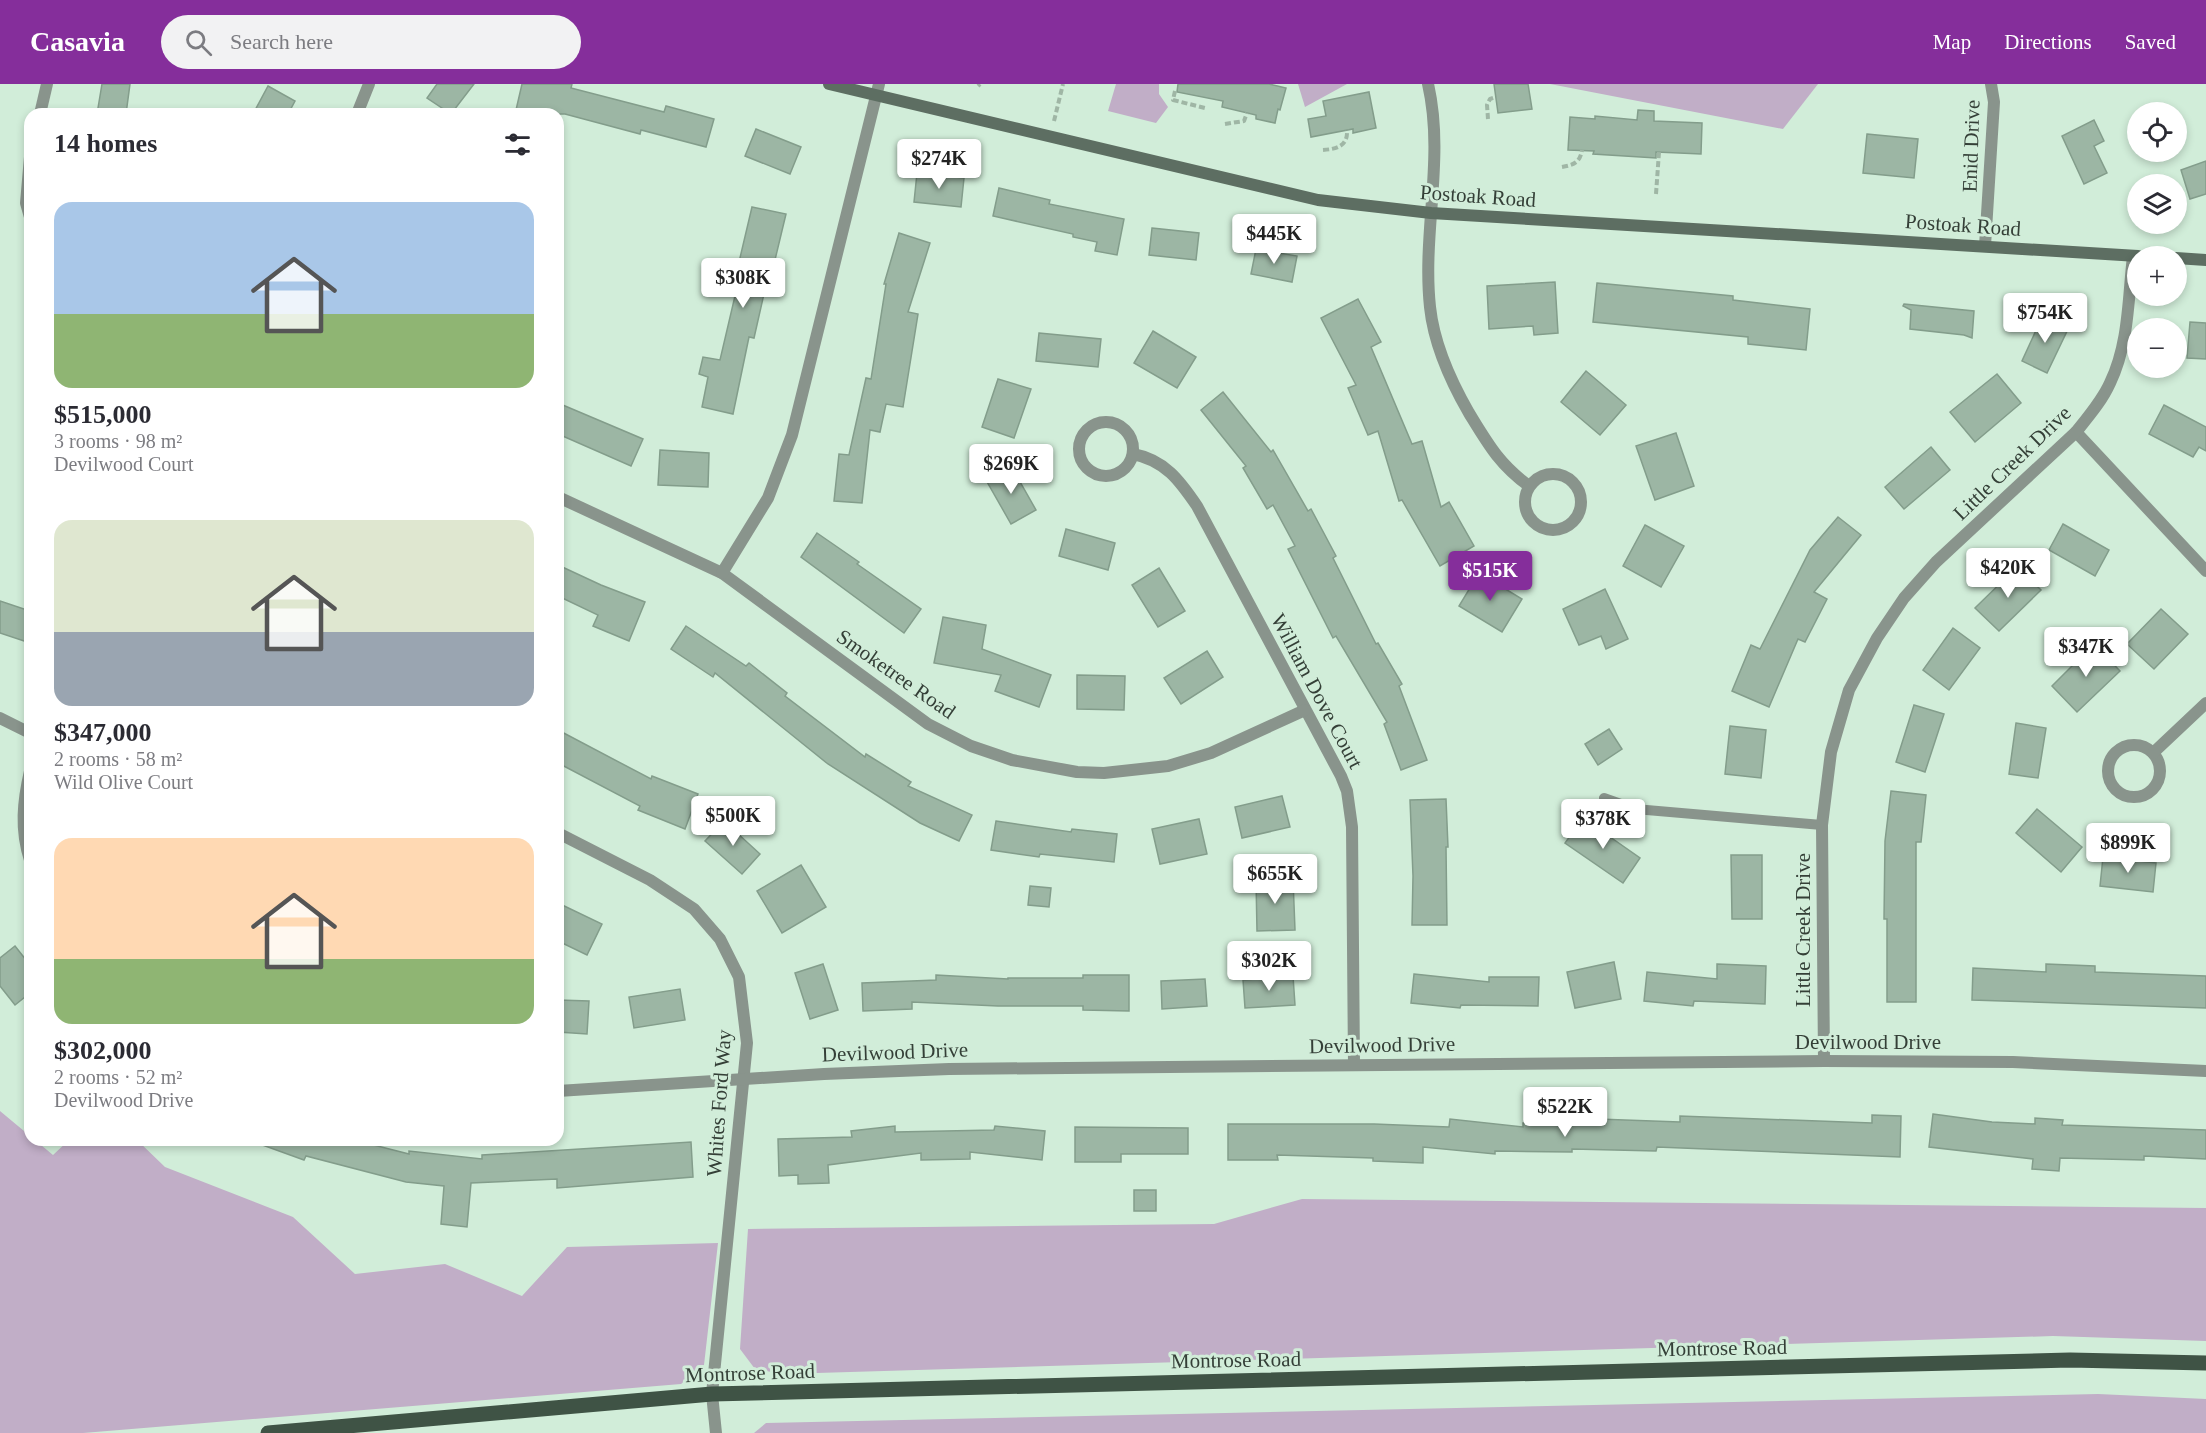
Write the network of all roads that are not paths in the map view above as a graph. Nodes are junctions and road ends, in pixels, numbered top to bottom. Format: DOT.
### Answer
graph roads {
  1 [pos="47,84"];
  2 [pos="369,84"];
  3 [pos="829,84"];
  4 [pos="1428,84"];
  5 [pos="1991,84"];
  6 [pos="877,90"];
  7 [pos="41,108"];
  8 [pos="359,108"];
  9 [pos="1431,213"];
  10 [pos="1985,246"];
  11 [pos="2127,255"];
  12 [pos="2187,259"];
  13 [pos="2206,260"];
  14 [pos="2129,306"];
  15 [pos="2076,432"];
  16 [pos="1134,454"];
  17 [pos="1529,486"];
  18 [pos="564,499"];
  19 [pos="2206,571"];
  20 [pos="722,573"];
  21 [pos="2206,703"];
  22 [pos="1305,710"];
  23 [pos="0,718"];
  24 [pos="24,730"];
  25 [pos="2153,753"];
  26 [pos="24,795"];
  27 [pos="1604,798"];
  28 [pos="1822,825"];
  29 [pos="564,836"];
  30 [pos="24,837"];
  31 [pos="1824,1061"];
  32 [pos="1354,1065"];
  33 [pos="2206,1071"];
  34 [pos="743,1080"];
  35 [pos="564,1091"];
  36 [pos="2206,1363"];
  37 [pos="712,1394"];
  38 [pos="268,1433"];
  39 [pos="716,1433"];
  1 -- 7 [label="street"];
  2 -- 8 [label="street"];
  3 -- 6 [label="street, Postoak Road"];
  4 -- 9 [label="street"];
  5 -- 10 [label="street, Enid Drive"];
  6 -- 9 [label="street, Postoak Road"];
  6 -- 20 [label="street"];
  9 -- 10 [label="street, Postoak Road"];
  9 -- 17 [label="street"];
  10 -- 11 [label="street, Postoak Road"];
  12 -- 13 [label="street"];
  14 -- 15 [label="street, Little Creek Drive"];
  15 -- 19 [label="street"];
  15 -- 28 [label="street, Little Creek Drive"];
  16 -- 16 [label="street"];
  16 -- 22 [label="street, William Dove Court"];
  17 -- 17 [label="street"];
  18 -- 20 [label="street, Smoketree Road"];
  20 -- 22 [label="street, Smoketree Road"];
  21 -- 25 [label="street"];
  22 -- 32 [label="street, William Dove Court"];
  23 -- 24 [label="street"];
  25 -- 25 [label="street"];
  26 -- 30 [label="street"];
  27 -- 28 [label="lane"];
  28 -- 31 [label="street, Little Creek Drive"];
  29 -- 34 [label="street, Whites Ford Way"];
  31 -- 32 [label="street, Devilwood Drive"];
  31 -- 33 [label="street, Devilwood Drive"];
  32 -- 34 [label="street, Devilwood Drive"];
  34 -- 35 [label="street, Devilwood Drive"];
  34 -- 37 [label="street, Whites Ford Way"];
  36 -- 37 [label="main road, Montrose Road"];
  37 -- 38 [label="main road, Montrose Road"];
  37 -- 39 [label="street, Whites Ford Way"];
}
